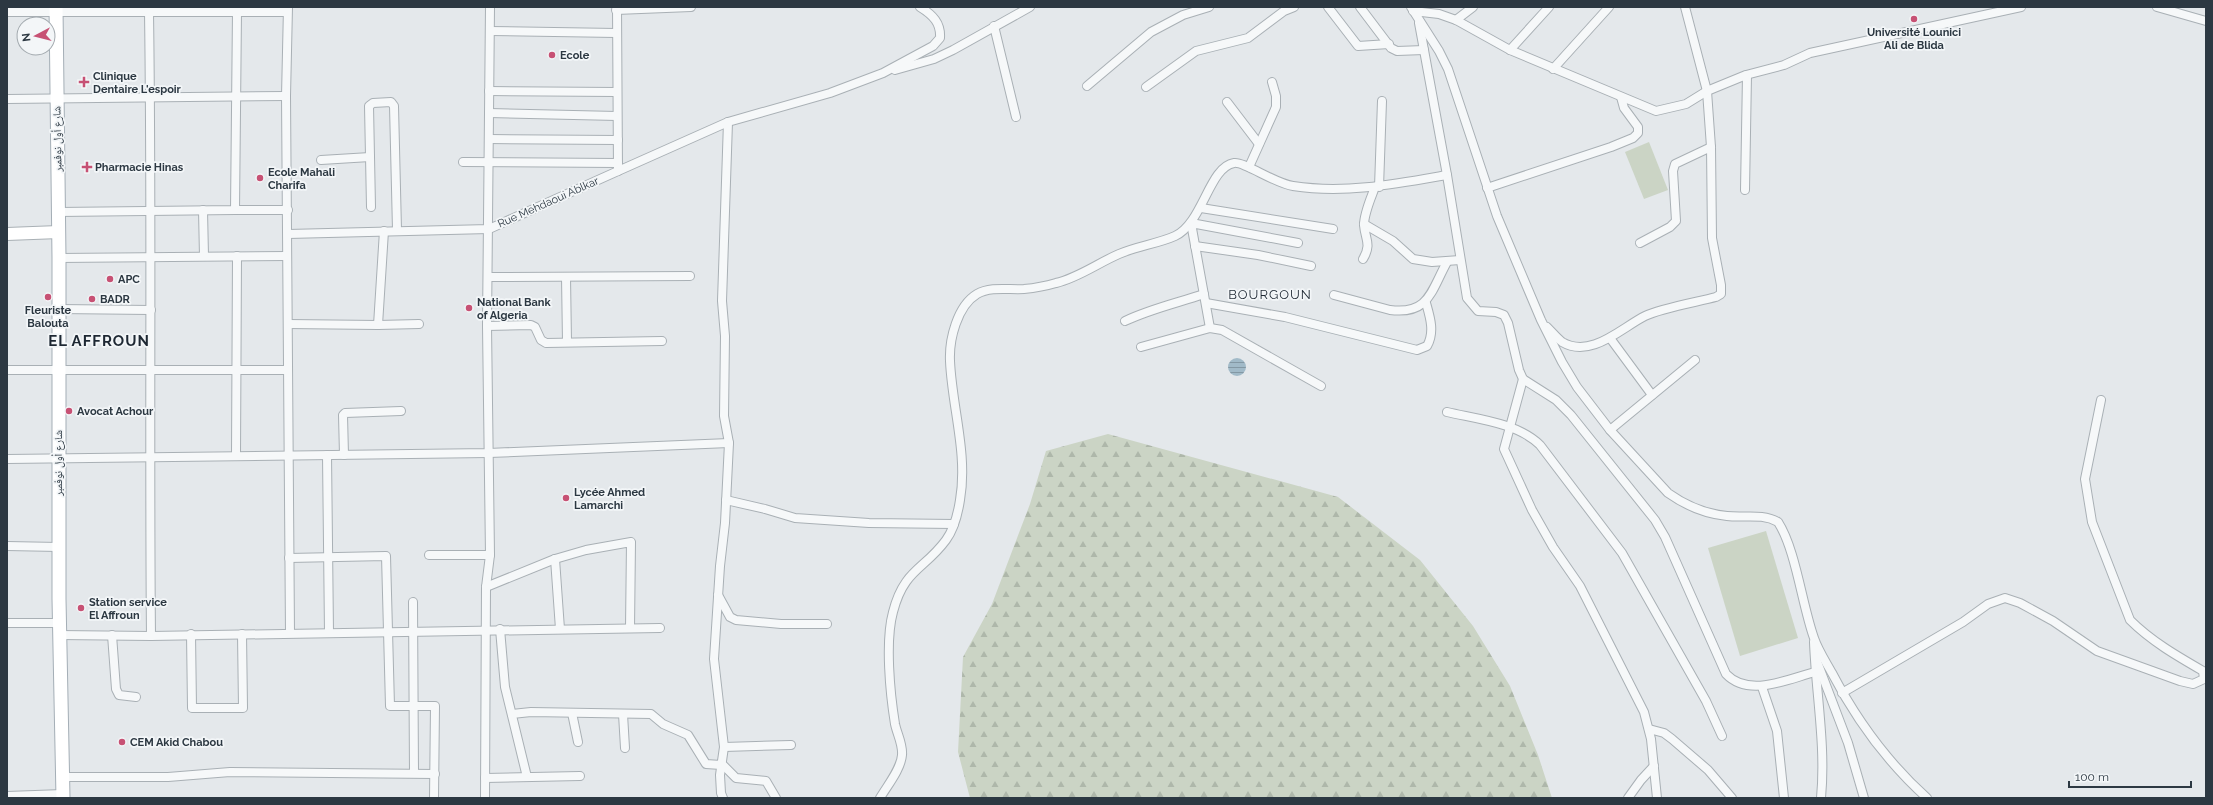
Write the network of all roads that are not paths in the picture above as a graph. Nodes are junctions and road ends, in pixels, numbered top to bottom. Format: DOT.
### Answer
graph roads {
  1 [pos="490,7"];
  2 [pos="691,7"];
  3 [pos="920,7"];
  4 [pos="1030,7"];
  5 [pos="1209,7"];
  6 [pos="1294,7"];
  7 [pos="1328,7"];
  8 [pos="1360,7"];
  9 [pos="1473,7"];
  10 [pos="1549,7"];
  11 [pos="1609,7"];
  12 [pos="1685,7"];
  13 [pos="2021,7"];
  14 [pos="2158,7"];
  15 [pos="56,9"];
  16 [pos="287,9"];
  17 [pos="616,9"];
  18 [pos="1412,9"];
  19 [pos="147,10"];
  20 [pos="237,11"];
  21 [pos="7,12"];
  22 [pos="1419,19"];
  23 [pos="1456,20"];
  24 [pos="2206,21"];
  25 [pos="994,26"];
  26 [pos="490,30"];
  27 [pos="616,33"];
  28 [pos="1389,44"];
  29 [pos="1424,50"];
  30 [pos="1510,50"];
  31 [pos="1553,69"];
  32 [pos="883,73"];
  33 [pos="1748,75"];
  34 [pos="1272,82"];
  35 [pos="1087,86"];
  36 [pos="1146,87"];
  37 [pos="490,90"];
  38 [pos="1707,91"];
  39 [pos="617,92"];
  40 [pos="286,96"];
  41 [pos="150,97"];
  42 [pos="236,97"];
  43 [pos="1621,97"];
  44 [pos="7,99"];
  45 [pos="57,99"];
  46 [pos="1382,101"];
  47 [pos="1227,102"];
  48 [pos="489,114"];
  49 [pos="618,116"];
  50 [pos="1016,117"];
  51 [pos="728,122"];
  52 [pos="489,140"];
  53 [pos="618,140"];
  54 [pos="1259,144"];
  55 [pos="1711,147"];
  56 [pos="370,157"];
  57 [pos="321,160"];
  58 [pos="463,162"];
  59 [pos="490,163"];
  60 [pos="618,167"];
  61 [pos="1249,167"];
  62 [pos="1447,175"];
  63 [pos="1377,187"];
  64 [pos="1487,188"];
  65 [pos="1745,190"];
  66 [pos="371,206"];
  67 [pos="1201,208"];
  68 [pos="203,210"];
  69 [pos="235,210"];
  70 [pos="288,210"];
  71 [pos="151,211"];
  72 [pos="58,212"];
  73 [pos="1191,223"];
  74 [pos="1364,224"];
  75 [pos="489,228"];
  76 [pos="1332,229"];
  77 [pos="397,230"];
  78 [pos="384,231"];
  79 [pos="59,232"];
  80 [pos="7,234"];
  81 [pos="288,234"];
  82 [pos="1298,243"];
  83 [pos="1640,243"];
  84 [pos="1195,246"];
  85 [pos="204,256"];
  86 [pos="236,256"];
  87 [pos="287,256"];
  88 [pos="150,257"];
  89 [pos="59,258"];
  90 [pos="1363,259"];
  91 [pos="1460,260"];
  92 [pos="1447,262"];
  93 [pos="1312,266"];
  94 [pos="690,276"];
  95 [pos="488,277"];
  96 [pos="566,277"];
  97 [pos="1204,294"];
  98 [pos="1334,295"];
  99 [pos="1206,303"];
  100 [pos="1426,303"];
  101 [pos="58,309"];
  102 [pos="151,310"];
  103 [pos="1125,321"];
  104 [pos="1542,322"];
  105 [pos="288,324"];
  106 [pos="419,324"];
  107 [pos="378,325"];
  108 [pos="487,326"];
  109 [pos="1210,328"];
  110 [pos="1610,338"];
  111 [pos="662,341"];
  112 [pos="567,342"];
  113 [pos="1141,347"];
  114 [pos="1695,360"];
  115 [pos="237,369"];
  116 [pos="7,370"];
  117 [pos="58,370"];
  118 [pos="151,370"];
  119 [pos="288,370"];
  120 [pos="1523,379"];
  121 [pos="1320,386"];
  122 [pos="1652,395"];
  123 [pos="2101,400"];
  124 [pos="401,411"];
  125 [pos="1447,412"];
  126 [pos="1510,426"];
  127 [pos="1610,430"];
  128 [pos="729,443"];
  129 [pos="489,453"];
  130 [pos="236,455"];
  131 [pos="289,455"];
  132 [pos="327,455"];
  133 [pos="344,455"];
  134 [pos="149,457"];
  135 [pos="7,459"];
  136 [pos="58,459"];
  137 [pos="726,500"];
  138 [pos="954,524"];
  139 [pos="7,546"];
  140 [pos="59,546"];
  141 [pos="429,554"];
  142 [pos="490,555"];
  143 [pos="328,557"];
  144 [pos="290,558"];
  145 [pos="555,559"];
  146 [pos="486,587"];
  147 [pos="718,595"];
  148 [pos="413,602"];
  149 [pos="7,624"];
  150 [pos="827,624"];
  151 [pos="630,628"];
  152 [pos="660,628"];
  153 [pos="59,629"];
  154 [pos="500,629"];
  155 [pos="560,629"];
  156 [pos="486,630"];
  157 [pos="413,631"];
  158 [pos="329,632"];
  159 [pos="388,632"];
  160 [pos="290,633"];
  161 [pos="191,634"];
  162 [pos="242,634"];
  163 [pos="112,635"];
  164 [pos="152,636"];
  165 [pos="1814,640"];
  166 [pos="1814,654"];
  167 [pos="1814,672"];
  168 [pos="1762,686"];
  169 [pos="1842,693"];
  170 [pos="136,697"];
  171 [pos="414,705"];
  172 [pos="572,713"];
  173 [pos="512,714"];
  174 [pos="623,714"];
  175 [pos="1649,729"];
  176 [pos="1722,736"];
  177 [pos="578,742"];
  178 [pos="791,746"];
  179 [pos="625,748"];
  180 [pos="724,748"];
  181 [pos="721,764"];
  182 [pos="1654,766"];
  183 [pos="414,773"];
  184 [pos="435,774"];
  185 [pos="580,776"];
  186 [pos="62,777"];
  187 [pos="527,777"];
  188 [pos="485,778"];
  189 [pos="7,796"];
  190 [pos="63,796"];
  191 [pos="434,798"];
  192 [pos="485,798"];
  193 [pos="723,798"];
  194 [pos="776,798"];
  195 [pos="880,798"];
  196 [pos="1628,798"];
  197 [pos="1657,798"];
  198 [pos="1732,798"];
  199 [pos="1784,798"];
  200 [pos="1821,798"];
  201 [pos="1864,798"];
  202 [pos="1928,798"];
  1 -- 26 [label="street"];
  2 -- 17 [label="street"];
  3 -- 32 [label="street"];
  4 -- 25 [label="street"];
  5 -- 35 [label="street"];
  6 -- 36 [label="street"];
  7 -- 28 [label="street"];
  8 -- 28 [label="street"];
  9 -- 23 [label="street"];
  10 -- 30 [label="street"];
  11 -- 31 [label="street"];
  12 -- 38 [label="street"];
  13 -- 33 [label="street"];
  14 -- 24 [label="street"];
  15 -- 19 [label="street"];
  15 -- 21 [label="street"];
  15 -- 45 [label="main road, شارع أول نوفمبر"];
  16 -- 20 [label="street"];
  16 -- 40 [label="street"];
  17 -- 27 [label="street"];
  18 -- 22 [label="street"];
  18 -- 23 [label="street"];
  19 -- 20 [label="street"];
  19 -- 41 [label="street"];
  20 -- 42 [label="street"];
  22 -- 29 [label="street"];
  22 -- 64 [label="street"];
  23 -- 30 [label="street"];
  25 -- 32 [label="street"];
  25 -- 50 [label="street"];
  26 -- 27 [label="street"];
  26 -- 37 [label="street"];
  27 -- 39 [label="street"];
  28 -- 29 [label="street"];
  29 -- 62 [label="street"];
  30 -- 31 [label="street"];
  31 -- 43 [label="street"];
  32 -- 51 [label="street, Rue Mehdaoui Ablkar"];
  33 -- 38 [label="street"];
  33 -- 65 [label="street"];
  34 -- 54 [label="street"];
  37 -- 39 [label="street"];
  37 -- 48 [label="street"];
  38 -- 43 [label="street"];
  38 -- 55 [label="street"];
  39 -- 49 [label="street"];
  40 -- 42 [label="street"];
  40 -- 70 [label="street"];
  41 -- 42 [label="street"];
  41 -- 45 [label="street"];
  41 -- 71 [label="street"];
  42 -- 69 [label="street"];
  43 -- 64 [label="street"];
  44 -- 45 [label="street"];
  45 -- 72 [label="main road, شارع أول نوفمبر"];
  46 -- 63 [label="street"];
  47 -- 54 [label="street"];
  48 -- 49 [label="street"];
  48 -- 52 [label="street"];
  49 -- 53 [label="street"];
  51 -- 60 [label="street, Rue Mehdaoui Ablkar"];
  51 -- 128 [label="street"];
  52 -- 53 [label="street"];
  52 -- 59 [label="street"];
  53 -- 60 [label="street"];
  54 -- 61 [label="street"];
  55 -- 83 [label="street"];
  55 -- 110 [label="street"];
  56 -- 57 [label="street"];
  56 -- 66 [label="street"];
  56 -- 77 [label="street"];
  58 -- 59 [label="street"];
  59 -- 60 [label="street"];
  59 -- 75 [label="street"];
  60 -- 75 [label="street, Rue Mehdaoui Ablkar"];
  61 -- 63 [label="street"];
  61 -- 67 [label="street"];
  62 -- 63 [label="street"];
  62 -- 91 [label="street"];
  63 -- 74 [label="street"];
  64 -- 104 [label="street"];
  67 -- 73 [label="street"];
  67 -- 76 [label="street"];
  68 -- 69 [label="street"];
  68 -- 71 [label="street"];
  68 -- 85 [label="street"];
  69 -- 70 [label="street"];
  70 -- 81 [label="street"];
  71 -- 72 [label="street"];
  71 -- 88 [label="street"];
  72 -- 79 [label="main road, شارع أول نوفمبر"];
  73 -- 82 [label="street"];
  73 -- 84 [label="street"];
  73 -- 138 [label="street"];
  74 -- 90 [label="street"];
  74 -- 92 [label="street"];
  75 -- 77 [label="street, Rue Mehdaoui Ablkar"];
  75 -- 95 [label="street"];
  77 -- 78 [label="street, Rue Mehdaoui Ablkar"];
  78 -- 81 [label="street, Rue Mehdaoui Ablkar"];
  78 -- 107 [label="street"];
  79 -- 80 [label="main road"];
  79 -- 89 [label="main road, شارع أول نوفمبر"];
  81 -- 87 [label="street"];
  84 -- 93 [label="street"];
  84 -- 97 [label="street"];
  85 -- 86 [label="street"];
  85 -- 88 [label="street"];
  86 -- 87 [label="street"];
  86 -- 115 [label="street"];
  87 -- 105 [label="street"];
  88 -- 89 [label="street"];
  88 -- 102 [label="street"];
  89 -- 101 [label="main road, شارع أول نوفمبر"];
  91 -- 92 [label="street"];
  91 -- 120 [label="street"];
  92 -- 100 [label="street"];
  94 -- 96 [label="street"];
  95 -- 96 [label="street"];
  95 -- 108 [label="street"];
  96 -- 112 [label="street"];
  97 -- 99 [label="street"];
  97 -- 103 [label="street"];
  98 -- 100 [label="street"];
  99 -- 100 [label="street"];
  99 -- 109 [label="street"];
  101 -- 102 [label="street"];
  101 -- 117 [label="main road, شارع أول نوفمبر"];
  102 -- 118 [label="street"];
  104 -- 110 [label="street"];
  104 -- 127 [label="street"];
  105 -- 107 [label="street"];
  105 -- 119 [label="street"];
  106 -- 107 [label="street"];
  108 -- 112 [label="street"];
  108 -- 129 [label="street"];
  109 -- 113 [label="street"];
  109 -- 121 [label="street"];
  110 -- 122 [label="street"];
  111 -- 112 [label="street"];
  114 -- 122 [label="street"];
  115 -- 118 [label="street"];
  115 -- 119 [label="street"];
  115 -- 130 [label="street"];
  116 -- 117 [label="street"];
  117 -- 118 [label="street"];
  117 -- 136 [label="main road, شارع أول نوفمبر"];
  118 -- 134 [label="street"];
  119 -- 131 [label="street"];
  120 -- 126 [label="street"];
  120 -- 168 [label="street"];
  122 -- 127 [label="street"];
  123 -- 169 [label="street"];
  124 -- 133 [label="street"];
  125 -- 126 [label="street"];
  126 -- 175 [label="street"];
  126 -- 176 [label="street"];
  127 -- 165 [label="street"];
  128 -- 129 [label="street"];
  128 -- 137 [label="street"];
  129 -- 133 [label="street"];
  129 -- 142 [label="street"];
  130 -- 131 [label="street"];
  130 -- 134 [label="street"];
  131 -- 132 [label="street"];
  131 -- 144 [label="street"];
  132 -- 133 [label="street"];
  132 -- 143 [label="street"];
  134 -- 136 [label="street"];
  134 -- 164 [label="street"];
  135 -- 136 [label="street"];
  136 -- 140 [label="main road, شارع أول نوفمبر"];
  137 -- 138 [label="street"];
  137 -- 147 [label="street"];
  138 -- 195 [label="street"];
  139 -- 140 [label="street"];
  140 -- 153 [label="main road, شارع أول نوفمبر"];
  141 -- 142 [label="street"];
  142 -- 146 [label="street"];
  143 -- 144 [label="street"];
  143 -- 158 [label="street"];
  143 -- 159 [label="street"];
  144 -- 160 [label="street"];
  145 -- 146 [label="street"];
  145 -- 151 [label="street"];
  145 -- 155 [label="street"];
  146 -- 156 [label="street"];
  147 -- 150 [label="street"];
  147 -- 180 [label="street"];
  148 -- 157 [label="street"];
  149 -- 153 [label="street"];
  151 -- 152 [label="street"];
  151 -- 155 [label="street"];
  153 -- 163 [label="street"];
  153 -- 186 [label="main road, شارع أول نوفمبر"];
  154 -- 155 [label="street"];
  154 -- 156 [label="street"];
  154 -- 173 [label="street"];
  156 -- 157 [label="street"];
  156 -- 188 [label="street"];
  157 -- 159 [label="street"];
  157 -- 171 [label="street"];
  158 -- 159 [label="street"];
  158 -- 160 [label="street"];
  159 -- 171 [label="street"];
  160 -- 162 [label="street"];
  161 -- 162 [label="street"];
  161 -- 162 [label="street"];
  161 -- 164 [label="street"];
  163 -- 164 [label="street"];
  163 -- 170 [label="street"];
  165 -- 166 [label="street"];
  165 -- 169 [label="street"];
  166 -- 167 [label="street"];
  166 -- 201 [label="street"];
  167 -- 168 [label="street"];
  167 -- 200 [label="street"];
  168 -- 199 [label="street"];
  169 -- 202 [label="street"];
  171 -- 183 [label="street"];
  171 -- 184 [label="street"];
  172 -- 173 [label="street"];
  172 -- 174 [label="street"];
  172 -- 177 [label="street"];
  173 -- 187 [label="street"];
  174 -- 179 [label="street"];
  174 -- 181 [label="street"];
  175 -- 182 [label="street"];
  175 -- 198 [label="street"];
  178 -- 180 [label="street"];
  180 -- 181 [label="street"];
  181 -- 193 [label="street"];
  181 -- 194 [label="street"];
  182 -- 196 [label="street"];
  182 -- 197 [label="street"];
  183 -- 184 [label="street"];
  183 -- 186 [label="street"];
  184 -- 191 [label="street"];
  185 -- 187 [label="street"];
  186 -- 190 [label="main road, شارع أول نوفمبر"];
  187 -- 188 [label="street"];
  188 -- 192 [label="street"];
  189 -- 190 [label="street"];
}
